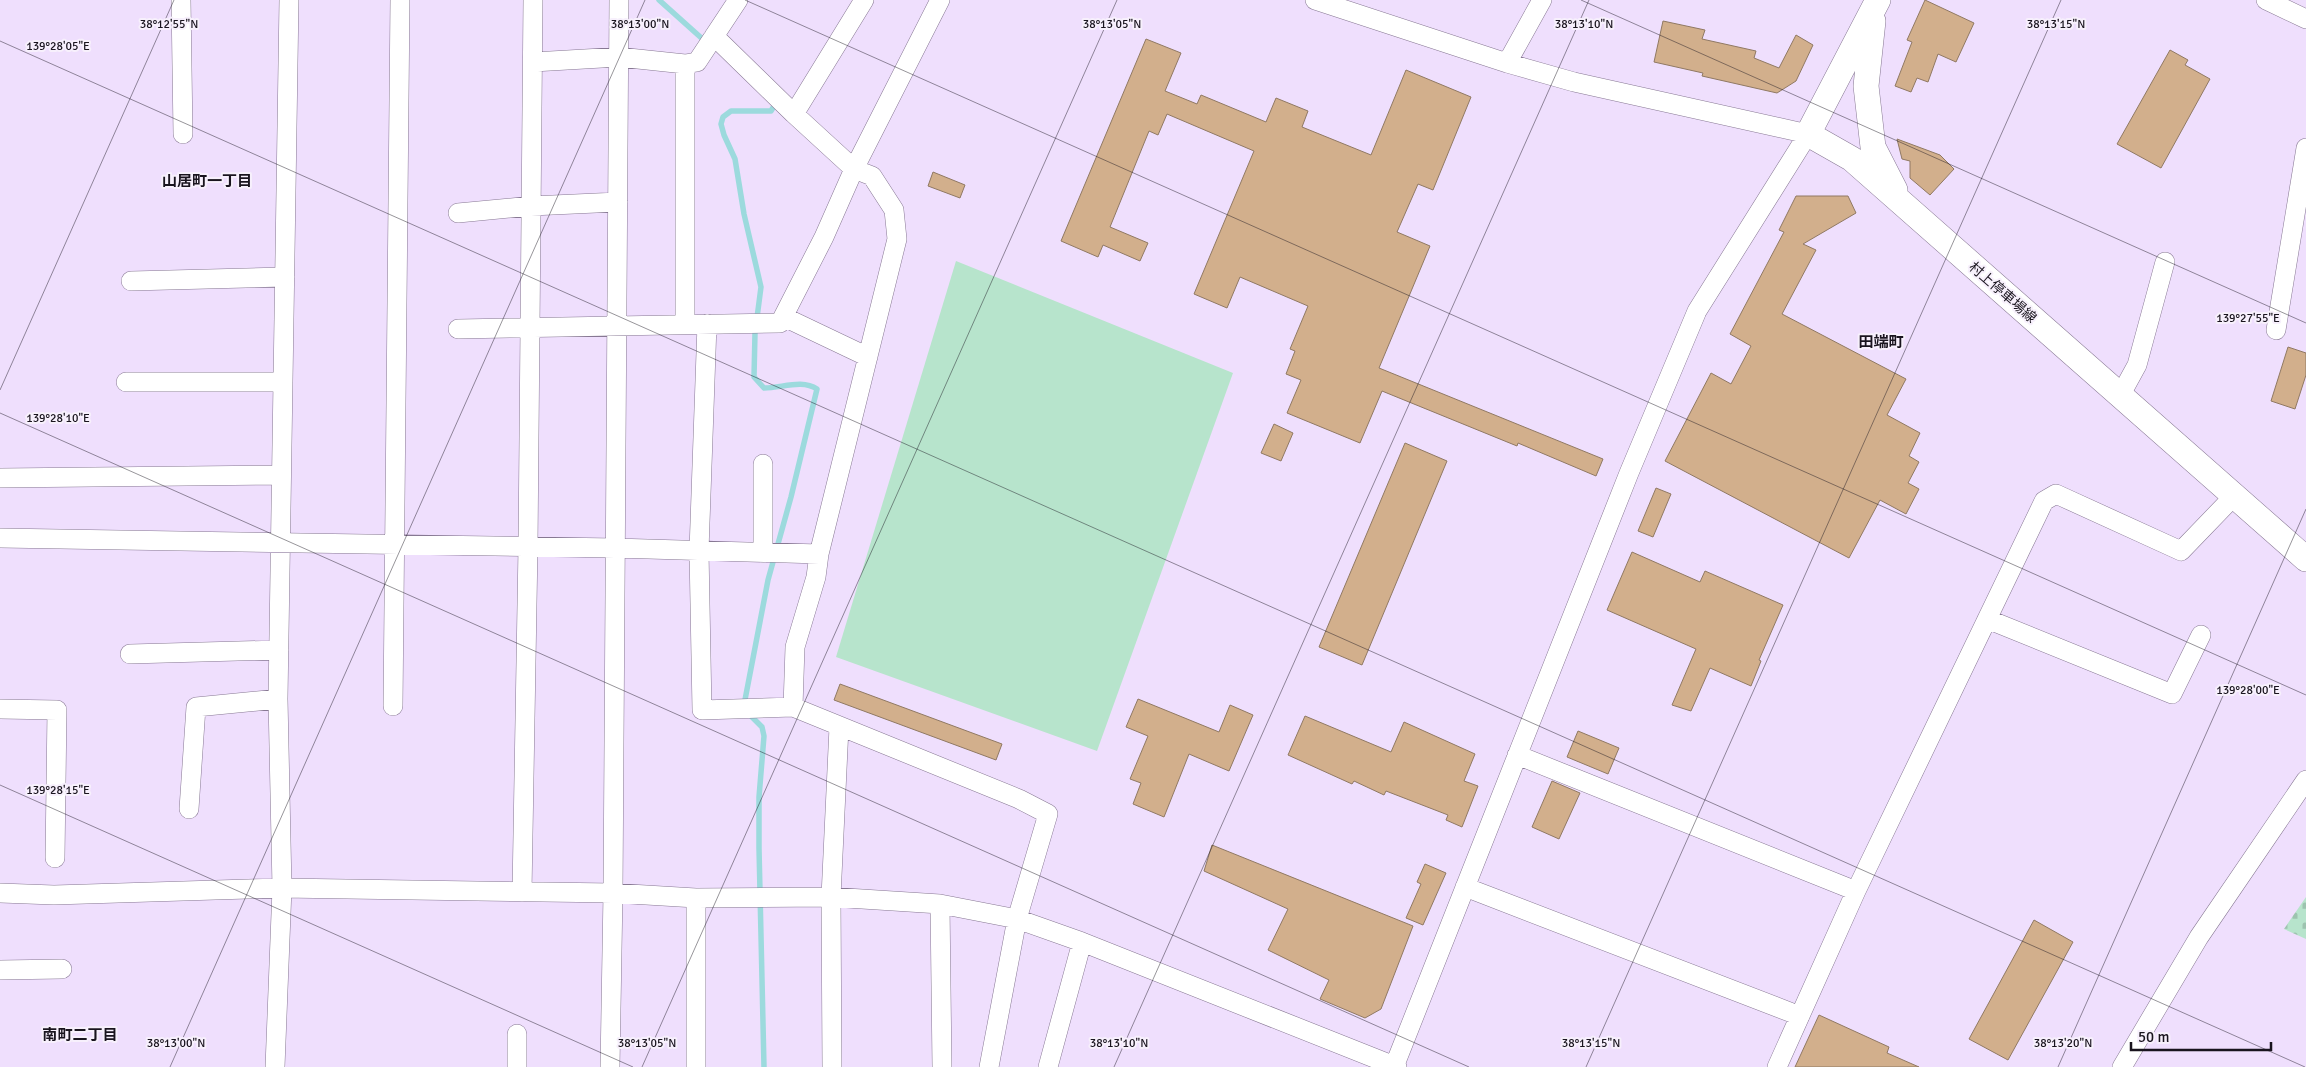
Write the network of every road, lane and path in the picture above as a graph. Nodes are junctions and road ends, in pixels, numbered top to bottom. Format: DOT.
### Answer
graph roads {
  1 [pos="181,0"];
  2 [pos="289,0"];
  3 [pos="400,0"];
  4 [pos="533,0"];
  5 [pos="619,0"];
  6 [pos="738,0"];
  7 [pos="864,0"];
  8 [pos="940,0"];
  9 [pos="1315,0"];
  10 [pos="1542,0"];
  11 [pos="2266,0"];
  12 [pos="1876,3"];
  13 [pos="2306,19"];
  14 [pos="714,36"];
  15 [pos="619,57"];
  16 [pos="533,62"];
  17 [pos="1507,63"];
  18 [pos="684,64"];
  19 [pos="794,114"];
  20 [pos="183,134"];
  21 [pos="1808,134"];
  22 [pos="2306,148"];
  23 [pos="854,169"];
  24 [pos="618,202"];
  25 [pos="1904,204"];
  26 [pos="531,206"];
  27 [pos="458,213"];
  28 [pos="2165,262"];
  29 [pos="285,277"];
  30 [pos="131,281"];
  31 [pos="784,316"];
  32 [pos="685,324"];
  33 [pos="706,324"];
  34 [pos="617,325"];
  35 [pos="530,327"];
  36 [pos="458,329"];
  37 [pos="2276,330"];
  38 [pos="868,357"];
  39 [pos="126,382"];
  40 [pos="283,382"];
  41 [pos="2120,396"];
  42 [pos="763,464"];
  43 [pos="282,475"];
  44 [pos="0,478"];
  45 [pos="2234,496"];
  46 [pos="0,538"];
  47 [pos="280,543"];
  48 [pos="394,544"];
  49 [pos="528,547"];
  50 [pos="615,548"];
  51 [pos="699,551"];
  52 [pos="764,553"];
  53 [pos="819,554"];
  54 [pos="2306,559"];
  55 [pos="1987,619"];
  56 [pos="2201,635"];
  57 [pos="279,650"];
  58 [pos="130,654"];
  59 [pos="278,698"];
  60 [pos="393,706"];
  61 [pos="793,707"];
  62 [pos="0,709"];
  63 [pos="839,727"];
  64 [pos="1517,755"];
  65 [pos="2306,780"];
  66 [pos="189,808"];
  67 [pos="55,858"];
  68 [pos="1465,886"];
  69 [pos="282,888"];
  70 [pos="1856,891"];
  71 [pos="522,892"];
  72 [pos="0,893"];
  73 [pos="613,893"];
  74 [pos="832,897"];
  75 [pos="696,898"];
  76 [pos="940,904"];
  77 [pos="1017,919"];
  78 [pos="1082,942"];
  79 [pos="62,969"];
  80 [pos="0,970"];
  81 [pos="1800,1016"];
  82 [pos="517,1034"];
  83 [pos="275,1067"];
  84 [pos="517,1067"];
  85 [pos="610,1067"];
  86 [pos="696,1067"];
  87 [pos="832,1067"];
  88 [pos="942,1067"];
  89 [pos="990,1067"];
  90 [pos="1048,1067"];
  91 [pos="1395,1067"];
  92 [pos="1777,1067"];
  93 [pos="2122,1067"];
  1 -- 20 [label="street"];
  2 -- 29 [label="street"];
  3 -- 48 [label="street"];
  4 -- 16 [label="street"];
  5 -- 15 [label="street"];
  6 -- 14 [label="street"];
  7 -- 19 [label="street"];
  8 -- 23 [label="street"];
  9 -- 17 [label="street"];
  10 -- 17 [label="street"];
  11 -- 13 [label="street"];
  12 -- 21 [label="main road"];
  12 -- 25 [label="main road"];
  14 -- 18 [label="street"];
  14 -- 19 [label="street"];
  15 -- 16 [label="street"];
  15 -- 18 [label="street"];
  15 -- 24 [label="street"];
  16 -- 26 [label="street"];
  17 -- 21 [label="street"];
  18 -- 32 [label="street"];
  19 -- 23 [label="street"];
  21 -- 25 [label="main road, 村上停車場線"];
  21 -- 64 [label="street"];
  22 -- 37 [label="street"];
  23 -- 31 [label="street"];
  23 -- 38 [label="street"];
  24 -- 26 [label="street"];
  24 -- 34 [label="street"];
  25 -- 41 [label="main road, 村上停車場線"];
  26 -- 27 [label="street"];
  26 -- 35 [label="street"];
  28 -- 41 [label="street"];
  29 -- 30 [label="street"];
  29 -- 40 [label="street"];
  31 -- 33 [label="street"];
  31 -- 38 [label="street"];
  32 -- 33 [label="street"];
  32 -- 34 [label="street"];
  33 -- 51 [label="street"];
  34 -- 35 [label="street"];
  34 -- 50 [label="street"];
  35 -- 36 [label="street"];
  35 -- 49 [label="street"];
  38 -- 53 [label="street"];
  39 -- 40 [label="street"];
  40 -- 43 [label="street"];
  41 -- 45 [label="main road, 村上停車場線"];
  42 -- 52 [label="street"];
  43 -- 44 [label="street"];
  43 -- 47 [label="street"];
  45 -- 54 [label="main road, 村上停車場線"];
  45 -- 55 [label="street"];
  46 -- 47 [label="street"];
  47 -- 48 [label="street"];
  47 -- 57 [label="street"];
  48 -- 49 [label="street"];
  48 -- 60 [label="street"];
  49 -- 50 [label="street"];
  49 -- 71 [label="street"];
  50 -- 51 [label="street"];
  50 -- 73 [label="street"];
  51 -- 52 [label="street"];
  51 -- 61 [label="street"];
  52 -- 53 [label="street"];
  53 -- 61 [label="street"];
  55 -- 56 [label="street"];
  55 -- 70 [label="street"];
  57 -- 58 [label="street"];
  57 -- 59 [label="street"];
  59 -- 66 [label="street"];
  59 -- 69 [label="street"];
  61 -- 63 [label="street"];
  62 -- 67 [label="street"];
  63 -- 74 [label="street"];
  63 -- 77 [label="street"];
  64 -- 68 [label="street"];
  64 -- 70 [label="street"];
  65 -- 93 [label="street"];
  68 -- 81 [label="street"];
  68 -- 91 [label="street"];
  69 -- 71 [label="street"];
  69 -- 72 [label="street"];
  69 -- 83 [label="street"];
  70 -- 81 [label="street"];
  71 -- 73 [label="street"];
  73 -- 75 [label="street"];
  73 -- 85 [label="street"];
  74 -- 75 [label="street"];
  74 -- 76 [label="street"];
  74 -- 87 [label="street"];
  75 -- 86 [label="street"];
  76 -- 77 [label="street"];
  76 -- 88 [label="street"];
  77 -- 78 [label="street"];
  77 -- 89 [label="street"];
  78 -- 90 [label="street"];
  78 -- 91 [label="street"];
  79 -- 80 [label="street"];
  81 -- 92 [label="street"];
  82 -- 84 [label="street"];
}
